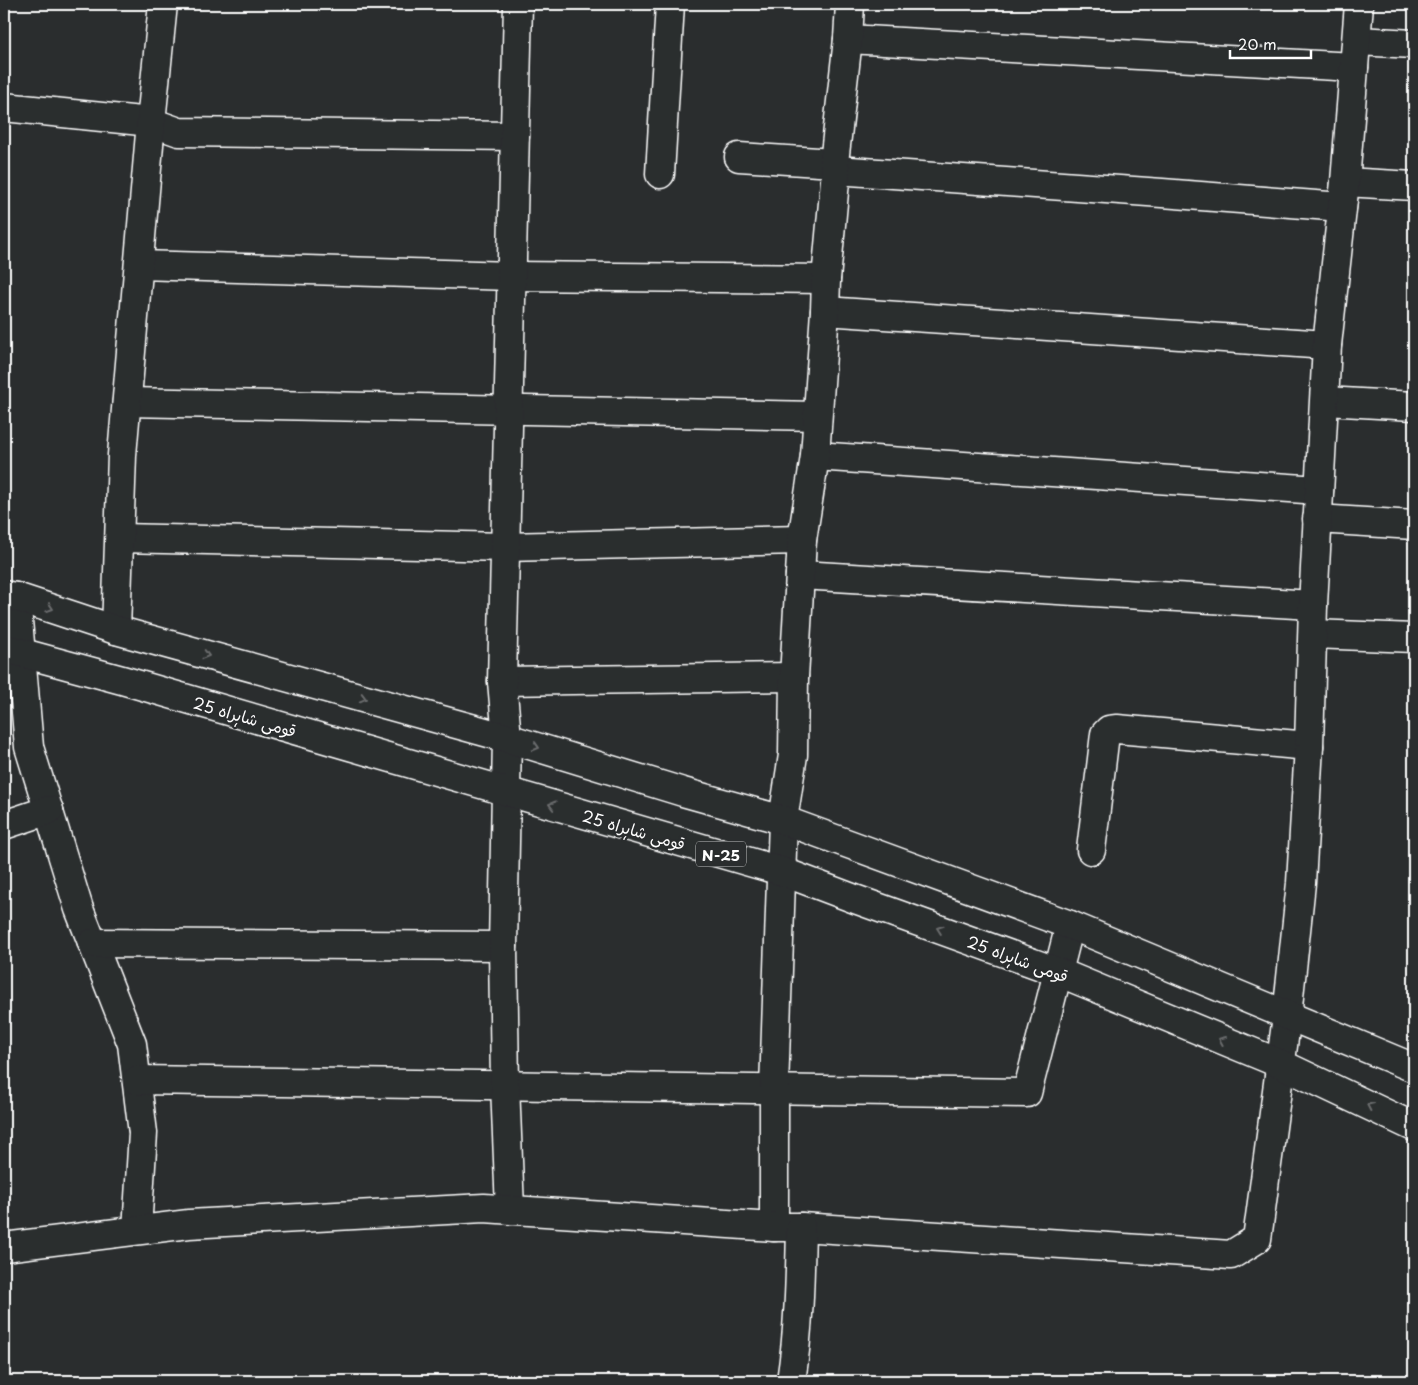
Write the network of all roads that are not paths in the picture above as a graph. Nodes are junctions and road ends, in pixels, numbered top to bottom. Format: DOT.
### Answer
graph roads {
  1 [pos="163,4"];
  2 [pos="518,4"];
  3 [pos="670,4"];
  4 [pos="850,4"];
  5 [pos="1360,4"];
  6 [pos="848,39"];
  7 [pos="1414,44"];
  8 [pos="1356,54"];
  9 [pos="4,108"];
  10 [pos="151,122"];
  11 [pos="515,136"];
  12 [pos="739,157"];
  13 [pos="835,166"];
  14 [pos="660,174"];
  15 [pos="1414,186"];
  16 [pos="1343,195"];
  17 [pos="139,265"];
  18 [pos="512,276"];
  19 [pos="826,279"];
  20 [pos="825,311"];
  21 [pos="1327,345"];
  22 [pos="1325,401"];
  23 [pos="127,402"];
  24 [pos="1414,406"];
  25 [pos="509,411"];
  26 [pos="817,416"];
  27 [pos="815,456"];
  28 [pos="1319,490"];
  29 [pos="1317,519"];
  30 [pos="1414,525"];
  31 [pos="120,538"];
  32 [pos="802,540"];
  33 [pos="506,546"];
  34 [pos="800,575"];
  35 [pos="10,596"];
  36 [pos="1313,605"];
  37 [pos="116,630"];
  38 [pos="1313,634"];
  39 [pos="1414,638"];
  40 [pos="12,651"];
  41 [pos="794,677"];
  42 [pos="502,681"];
  43 [pos="507,738"];
  44 [pos="1309,746"];
  45 [pos="506,792"];
  46 [pos="49,810"];
  47 [pos="783,820"];
  48 [pos="4,825"];
  49 [pos="1091,850"];
  50 [pos="781,871"];
  51 [pos="1070,925"];
  52 [pos="92,943"];
  53 [pos="503,946"];
  54 [pos="1058,972"];
  55 [pos="1287,1016"];
  56 [pos="1281,1064"];
  57 [pos="1414,1068"];
  58 [pos="137,1080"];
  59 [pos="505,1085"];
  60 [pos="774,1089"];
  61 [pos="1414,1127"];
  62 [pos="510,1210"];
  63 [pos="774,1227"];
  64 [pos="801,1227"];
  65 [pos="137,1230"];
  66 [pos="4,1247"];
  67 [pos="791,1381"];
  1 -- 10 [label="main road"];
  2 -- 11 [label="main road"];
  3 -- 14 [label="main road"];
  4 -- 6 [label="main road"];
  5 -- 8 [label="main road"];
  6 -- 8 [label="main road"];
  6 -- 13 [label="main road"];
  7 -- 8 [label="main road"];
  8 -- 16 [label="main road"];
  9 -- 10 [label="main road"];
  10 -- 11 [label="main road"];
  10 -- 17 [label="main road"];
  11 -- 18 [label="main road"];
  12 -- 13 [label="main road"];
  13 -- 16 [label="main road"];
  13 -- 19 [label="main road"];
  15 -- 16 [label="main road"];
  16 -- 21 [label="main road"];
  17 -- 18 [label="main road"];
  17 -- 23 [label="main road"];
  18 -- 19 [label="main road"];
  18 -- 25 [label="main road"];
  19 -- 20 [label="main road"];
  20 -- 21 [label="main road"];
  20 -- 26 [label="main road"];
  21 -- 22 [label="main road"];
  22 -- 24 [label="main road"];
  22 -- 28 [label="main road"];
  23 -- 25 [label="main road"];
  23 -- 31 [label="main road"];
  25 -- 26 [label="main road"];
  25 -- 33 [label="main road"];
  26 -- 27 [label="main road"];
  27 -- 28 [label="main road"];
  27 -- 32 [label="main road"];
  28 -- 29 [label="main road"];
  29 -- 30 [label="main road"];
  29 -- 36 [label="main road"];
  31 -- 33 [label="main road"];
  31 -- 37 [label="main road"];
  32 -- 33 [label="main road"];
  32 -- 34 [label="main road"];
  33 -- 42 [label="main road"];
  34 -- 36 [label="main road"];
  34 -- 41 [label="main road"];
  35 -- 37 [label="main road, one-way"];
  35 -- 40 [label="main road"];
  36 -- 38 [label="main road"];
  37 -- 43 [label="main road, one-way"];
  38 -- 39 [label="main road"];
  38 -- 44 [label="main road"];
  40 -- 45 [label="main road, قومی شاہراہ 25 / N-25"];
  40 -- 46 [label="main road"];
  41 -- 42 [label="main road"];
  41 -- 47 [label="main road"];
  42 -- 43 [label="main road"];
  43 -- 45 [label="main road"];
  43 -- 47 [label="main road, one-way"];
  44 -- 49 [label="main road"];
  44 -- 55 [label="main road"];
  50 -- 45 [label="main road, قومی شاہراہ 25 / N-25, one-way"];
  45 -- 53 [label="main road"];
  46 -- 48 [label="main road"];
  46 -- 52 [label="main road"];
  47 -- 50 [label="main road"];
  47 -- 51 [label="main road"];
  54 -- 50 [label="main road, قومی شاہراہ 25 / N-25, one-way"];
  50 -- 60 [label="main road"];
  51 -- 54 [label="main road"];
  51 -- 55 [label="main road"];
  52 -- 53 [label="main road"];
  52 -- 58 [label="main road"];
  53 -- 59 [label="main road"];
  56 -- 54 [label="main road, قومی شاہراہ 25 / N-25, one-way"];
  54 -- 60 [label="main road"];
  55 -- 56 [label="main road"];
  55 -- 57 [label="main road"];
  61 -- 56 [label="main road, قومی شاہراہ 25 / N-25, one-way"];
  56 -- 64 [label="main road"];
  58 -- 59 [label="main road"];
  58 -- 65 [label="main road"];
  59 -- 60 [label="main road"];
  59 -- 62 [label="main road"];
  60 -- 63 [label="main road"];
  62 -- 63 [label="main road"];
  62 -- 65 [label="main road"];
  63 -- 64 [label="main road"];
  64 -- 67 [label="main road"];
  65 -- 66 [label="main road"];
}
